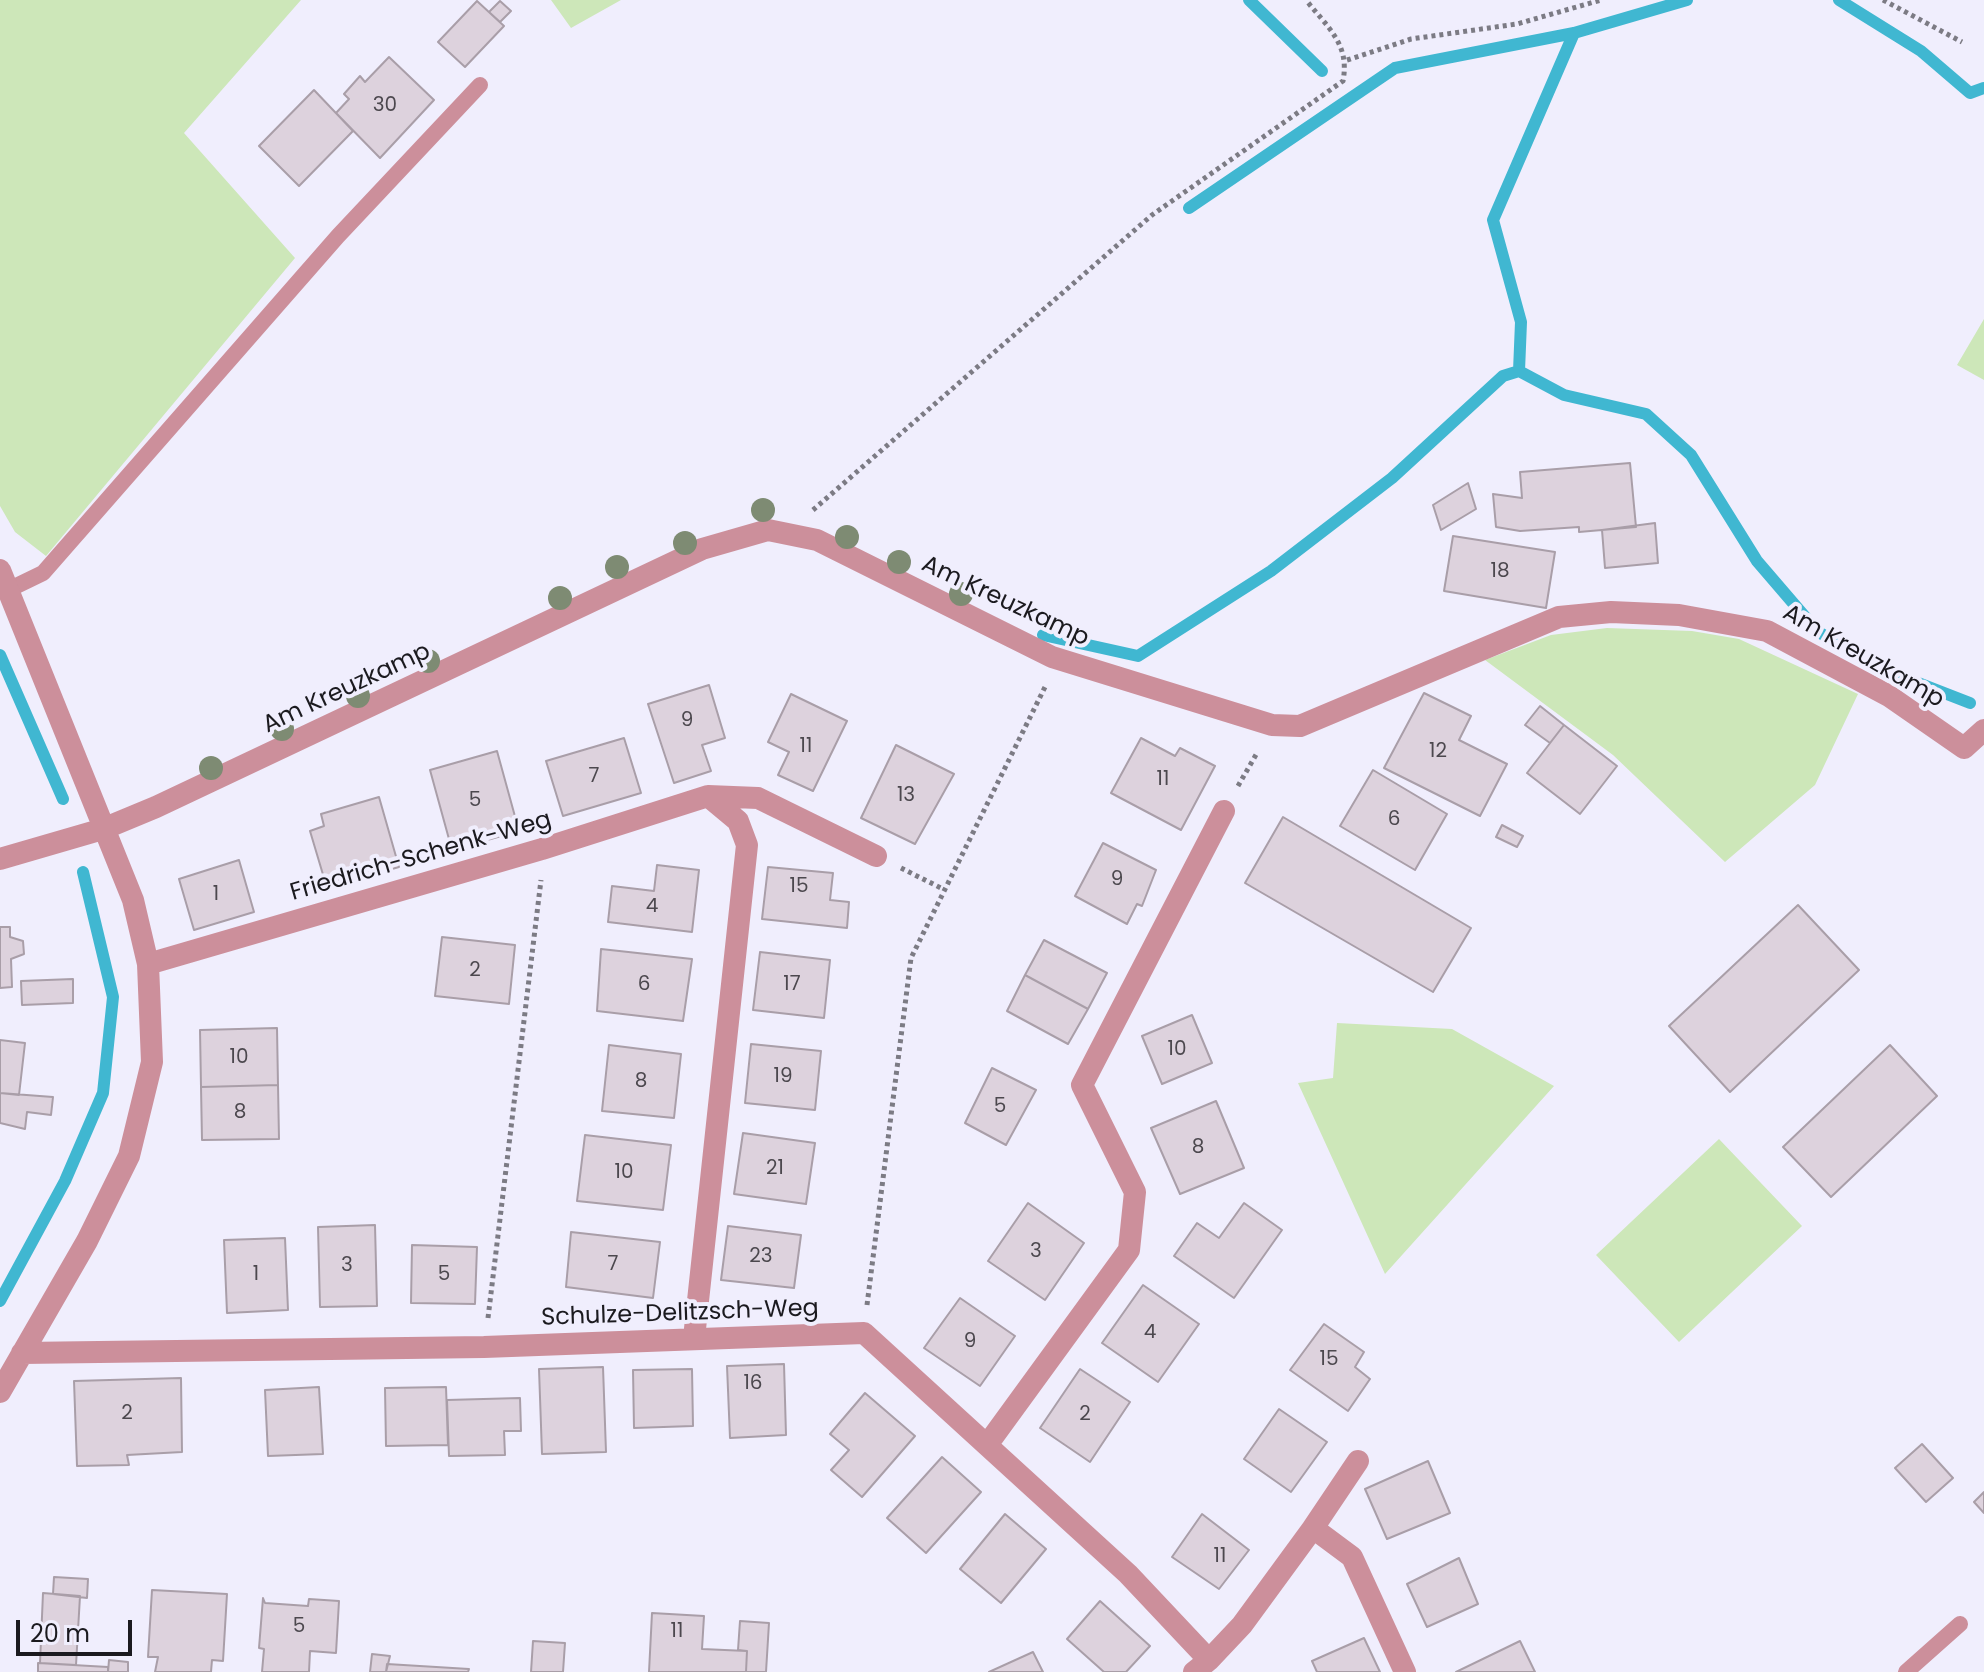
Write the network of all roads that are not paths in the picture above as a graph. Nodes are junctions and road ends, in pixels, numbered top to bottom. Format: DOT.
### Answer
graph roads {
  1 [pos="480,85"];
  2 [pos="5,580"];
  3 [pos="1984,730"];
  4 [pos="708,796"];
  5 [pos="1224,811"];
  6 [pos="103,829"];
  7 [pos="876,856"];
  8 [pos="0,859"];
  9 [pos="148,964"];
  10 [pos="694,1338"];
  11 [pos="22,1353"];
  12 [pos="0,1392"];
  13 [pos="987,1445"];
  14 [pos="1358,1461"];
  15 [pos="1313,1528"];
  16 [pos="1960,1624"];
  17 [pos="1202,1666"];
  18 [pos="1405,1672"];
  19 [pos="1906,1672"];
  1 -- 2 [label="lane"];
  2 -- 6 [label="street"];
  3 -- 6 [label="street, Am Kreuzkamp"];
  4 -- 7 [label="street, Friedrich-Schenk-Weg"];
  4 -- 9 [label="street, Friedrich-Schenk-Weg"];
  4 -- 10 [label="street"];
  5 -- 13 [label="street"];
  6 -- 8 [label="street, Am Kreuzkamp"];
  6 -- 9 [label="street"];
  9 -- 11 [label="street"];
  10 -- 11 [label="street, Schulze-Delitzsch-Weg"];
  10 -- 13 [label="street, Schulze-Delitzsch-Weg"];
  11 -- 12 [label="street"];
  13 -- 17 [label="street"];
  14 -- 15 [label="street"];
  15 -- 17 [label="street"];
  15 -- 18 [label="street"];
  16 -- 19 [label="lane"];
}
